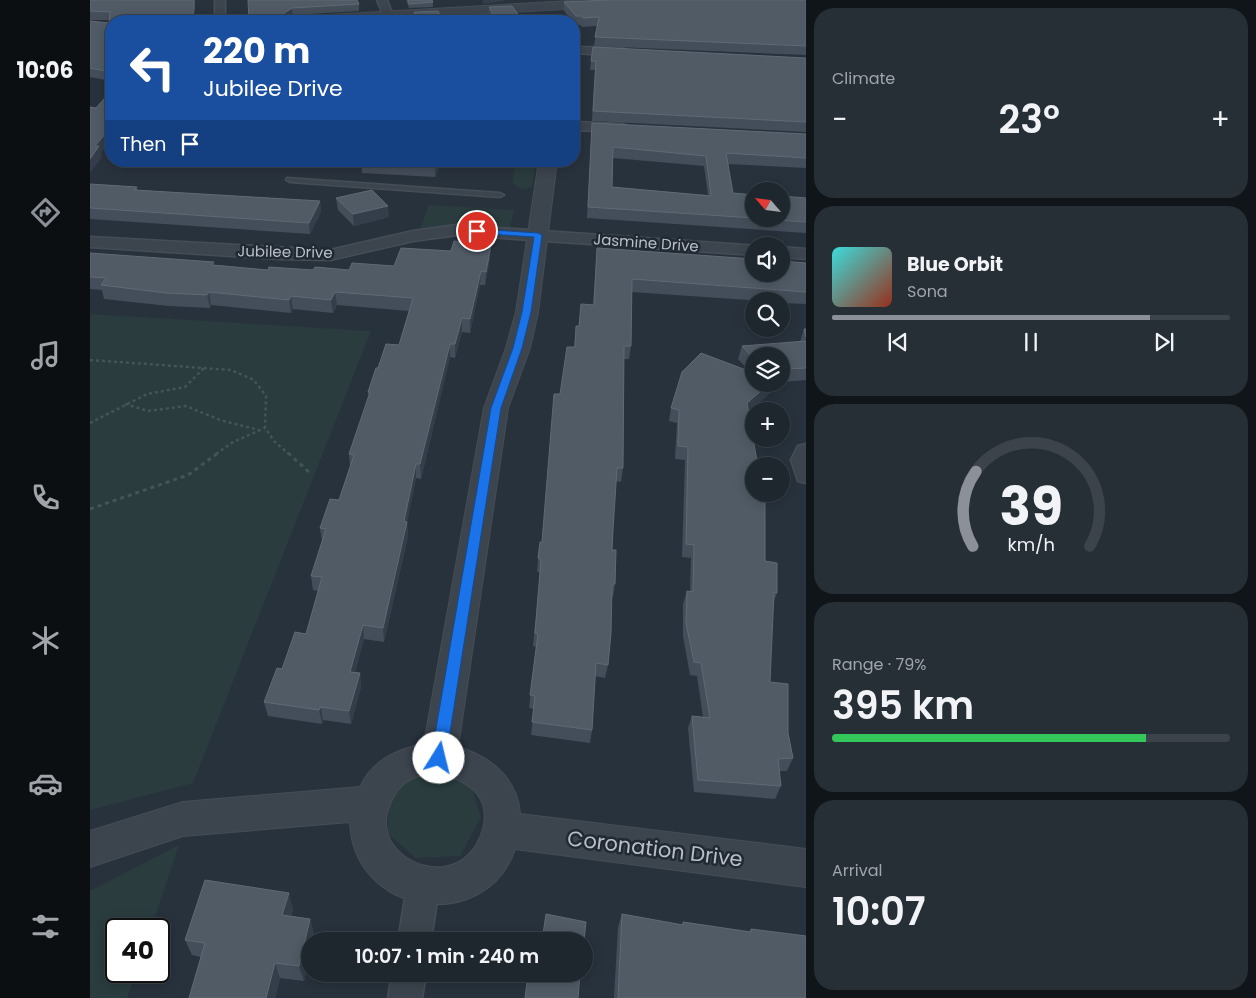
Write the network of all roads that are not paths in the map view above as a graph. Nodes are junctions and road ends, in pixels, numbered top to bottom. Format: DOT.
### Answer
graph roads {
  1 [pos="220,0"];
  2 [pos="382,0"];
  3 [pos="653,0"];
  4 [pos="537,4"];
  5 [pos="220,15"];
  6 [pos="388,15"];
  7 [pos="544,15"];
  8 [pos="580,50"];
  9 [pos="638,53"];
  10 [pos="580,126"];
  11 [pos="642,129"];
  12 [pos="547,167"];
  13 [pos="290,180"];
  14 [pos="500,195"];
  15 [pos="538,235"];
  16 [pos="90,242"];
  17 [pos="745,249"];
  18 [pos="790,253"];
  19 [pos="806,254"];
  20 [pos="806,451"];
  21 [pos="806,476"];
  22 [pos="439,758"];
  23 [pos="370,803"];
  24 [pos="504,830"];
  25 [pos="90,849"];
  26 [pos="806,868"];
  27 [pos="423,886"];
  28 [pos="415,932"];
  29 [pos="408,982"];
  30 [pos="405,998"];
  1 -- 5 [label="street"];
  2 -- 6 [label="street"];
  3 -- 4 [label="street"];
  4 -- 6 [label="street"];
  4 -- 7 [label="street"];
  8 -- 9 [label="street"];
  10 -- 11 [label="street"];
  12 -- 15 [label="street"];
  13 -- 14 [label="lane"];
  15 -- 16 [label="street, Jubilee Drive"];
  15 -- 17 [label="street, Jasmine Drive"];
  15 -- 22 [label="street"];
  18 -- 19 [label="street"];
  20 -- 21 [label="street"];
  22 -- 23 [label="street"];
  22 -- 24 [label="street"];
  23 -- 25 [label="street"];
  23 -- 27 [label="street"];
  24 -- 26 [label="street, Coronation Drive"];
  24 -- 27 [label="street"];
  27 -- 28 [label="street"];
  29 -- 30 [label="street"];
}
